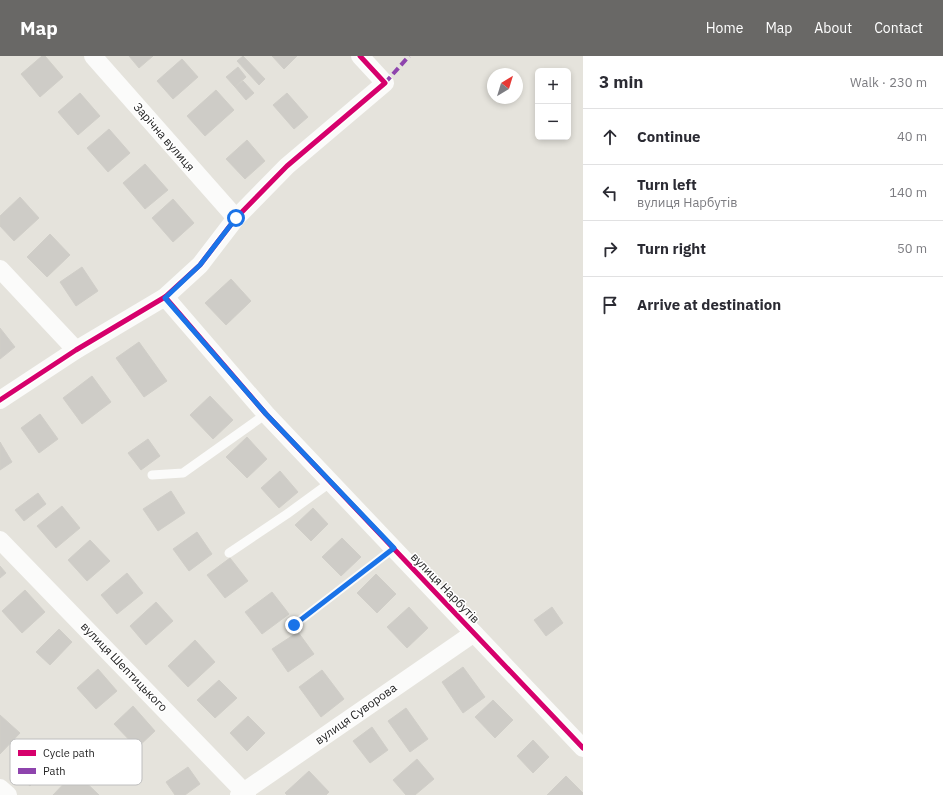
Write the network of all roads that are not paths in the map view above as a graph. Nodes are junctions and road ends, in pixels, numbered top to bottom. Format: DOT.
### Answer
graph roads {
  1 [pos="93,56"];
  2 [pos="360,56"];
  3 [pos="236,218"];
  4 [pos="0,269"];
  5 [pos="165,298"];
  6 [pos="76,350"];
  7 [pos="0,400"];
  8 [pos="266,414"];
  9 [pos="152,475"];
  10 [pos="331,482"];
  11 [pos="0,540"];
  12 [pos="394,548"];
  13 [pos="229,552"];
  14 [pos="294,625"];
  15 [pos="474,632"];
  16 [pos="583,748"];
  17 [pos="0,788"];
  18 [pos="243,794"];
  19 [pos="8,795"];
  1 -- 3 [label="street, Зарічна вулиця"];
  2 -- 3 [label="street"];
  3 -- 5 [label="street"];
  4 -- 6 [label="street"];
  5 -- 6 [label="street"];
  5 -- 8 [label="street, вулиця Нарбутів"];
  6 -- 7 [label="street"];
  8 -- 9 [label="lane"];
  8 -- 10 [label="street, вулиця Нарбутів"];
  10 -- 12 [label="street, вулиця Нарбутів"];
  10 -- 13 [label="lane"];
  11 -- 18 [label="street, вулиця Шептицького"];
  12 -- 14 [label="lane"];
  12 -- 15 [label="street, вулиця Нарбутів"];
  15 -- 16 [label="street, вулиця Нарбутів"];
  15 -- 18 [label="street, вулиця Суворова"];
  17 -- 19 [label="street"];
}
